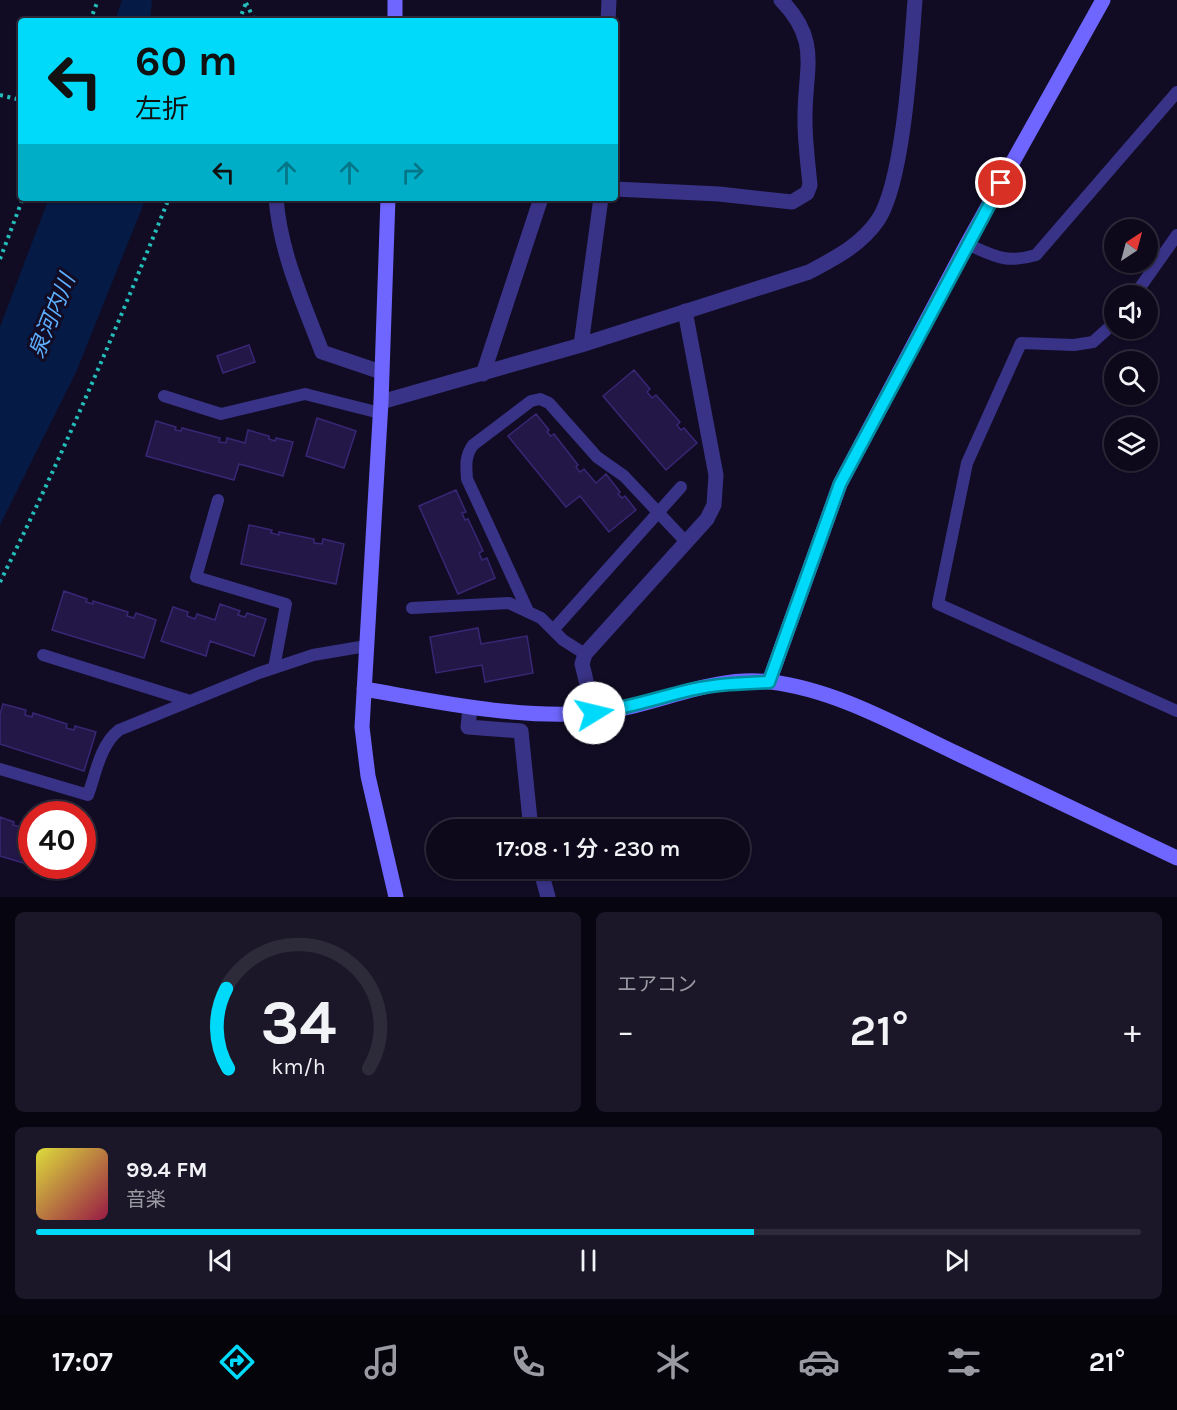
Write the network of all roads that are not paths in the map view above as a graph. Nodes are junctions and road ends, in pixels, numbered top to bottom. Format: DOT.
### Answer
graph roads {
  1 [pos="395,0"];
  2 [pos="609,0"];
  3 [pos="781,0"];
  4 [pos="915,0"];
  5 [pos="1103,0"];
  6 [pos="395,18"];
  7 [pos="608,18"];
  8 [pos="1177,92"];
  9 [pos="618,189"];
  10 [pos="276,201"];
  11 [pos="388,201"];
  12 [pos="540,201"];
  13 [pos="601,201"];
  14 [pos="1177,236"];
  15 [pos="967,243"];
  16 [pos="1142,285"];
  17 [pos="685,311"];
  18 [pos="1104,332"];
  19 [pos="581,345"];
  20 [pos="381,372"];
  21 [pos="483,374"];
  22 [pos="164,396"];
  23 [pos="381,408"];
  24 [pos="681,487"];
  25 [pos="218,500"];
  26 [pos="659,513"];
  27 [pos="687,542"];
  28 [pos="412,608"];
  29 [pos="527,609"];
  30 [pos="554,629"];
  31 [pos="366,646"];
  32 [pos="585,654"];
  33 [pos="43,655"];
  34 [pos="274,668"];
  35 [pos="769,682"];
  36 [pos="364,689"];
  37 [pos="190,701"];
  38 [pos="470,708"];
  39 [pos="1177,711"];
  40 [pos="594,713"];
  41 [pos="0,770"];
  42 [pos="530,819"];
  43 [pos="1177,858"];
  44 [pos="543,879"];
  45 [pos="396,897"];
  46 [pos="548,897"];
  1 -- 6 [label="street"];
  2 -- 7 [label="street"];
  3 -- 9 [label="street"];
  4 -- 17 [label="street"];
  5 -- 15 [label="street"];
  8 -- 15 [label="lane"];
  10 -- 20 [label="street"];
  11 -- 20 [label="street"];
  12 -- 21 [label="street"];
  13 -- 19 [label="street"];
  14 -- 16 [label="lane"];
  15 -- 35 [label="street"];
  17 -- 19 [label="street"];
  17 -- 27 [label="street"];
  18 -- 39 [label="lane"];
  19 -- 21 [label="street"];
  20 -- 23 [label="street"];
  21 -- 23 [label="street"];
  22 -- 23 [label="lane"];
  23 -- 31 [label="street"];
  24 -- 26 [label="lane"];
  25 -- 34 [label="lane"];
  26 -- 27 [label="lane"];
  26 -- 29 [label="lane"];
  26 -- 30 [label="lane"];
  27 -- 32 [label="street"];
  28 -- 29 [label="lane"];
  29 -- 30 [label="lane"];
  30 -- 32 [label="lane"];
  31 -- 34 [label="lane"];
  31 -- 36 [label="street"];
  32 -- 40 [label="street"];
  33 -- 37 [label="lane"];
  34 -- 37 [label="lane"];
  35 -- 40 [label="street"];
  35 -- 43 [label="street"];
  36 -- 38 [label="street"];
  36 -- 45 [label="street"];
  37 -- 41 [label="lane"];
  38 -- 40 [label="street"];
  38 -- 42 [label="street"];
  44 -- 46 [label="street"];
}
